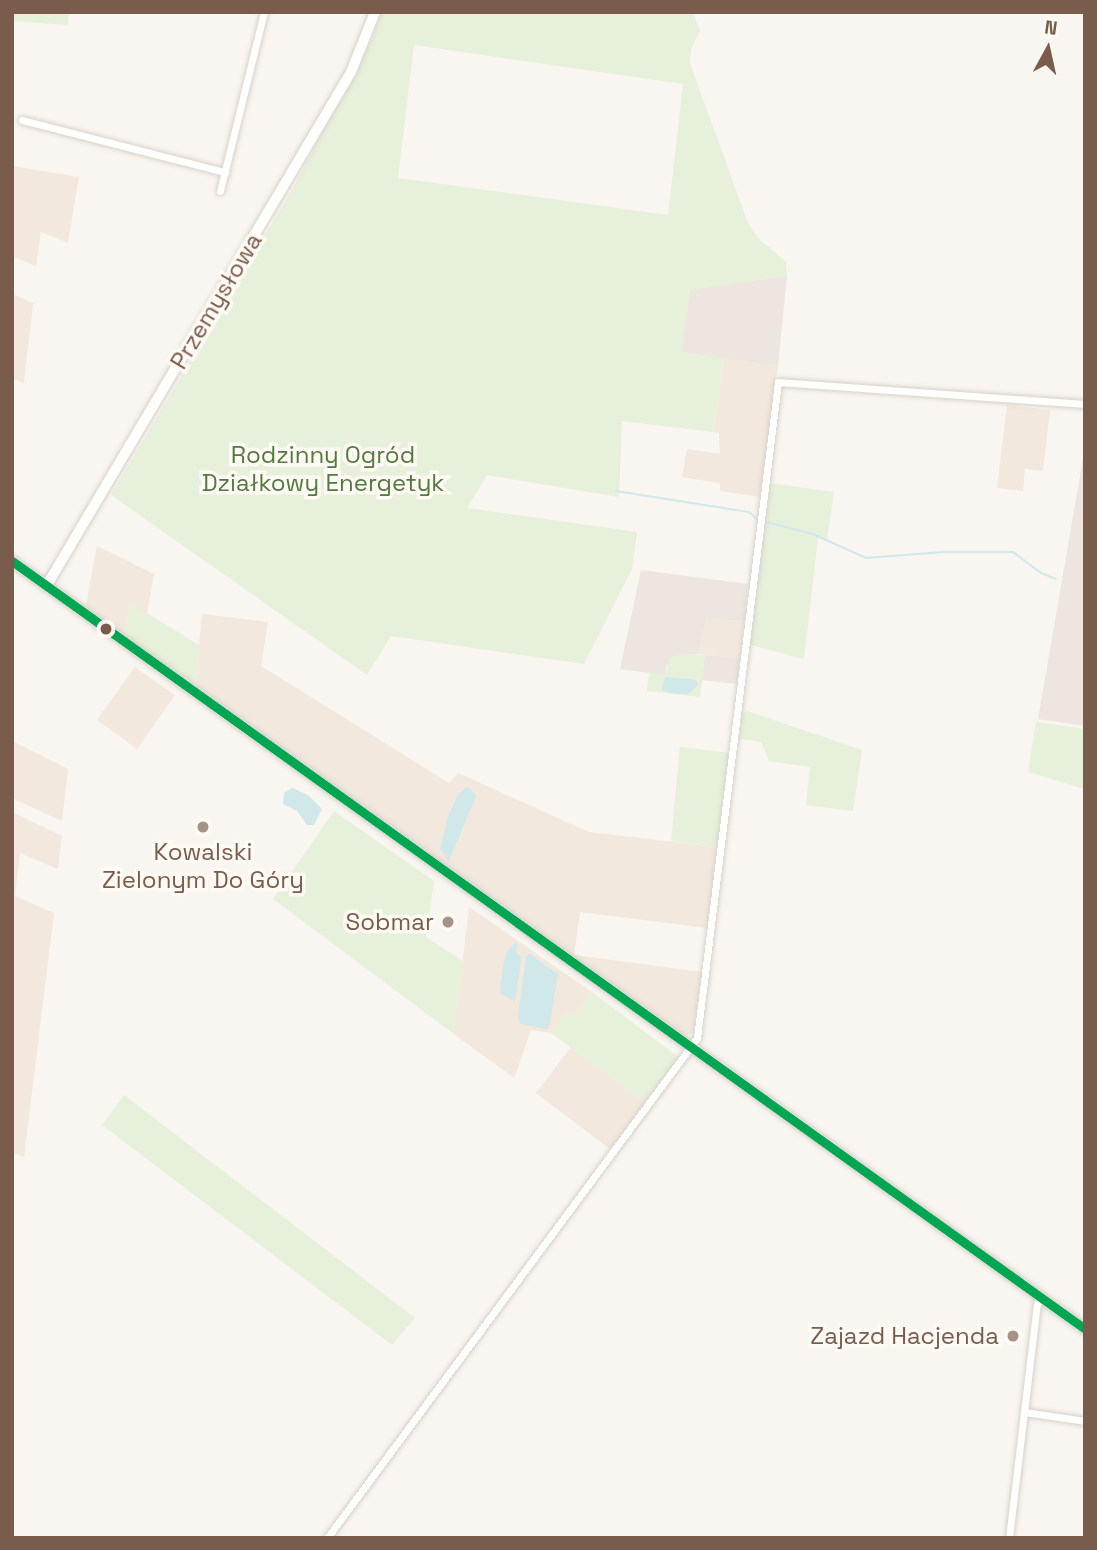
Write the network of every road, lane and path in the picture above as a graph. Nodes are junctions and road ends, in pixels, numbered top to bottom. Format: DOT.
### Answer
graph roads {
  1 [pos="264,12"];
  2 [pos="375,12"];
  3 [pos="22,120"];
  4 [pos="225,172"];
  5 [pos="220,191"];
  6 [pos="1085,404"];
  7 [pos="12,561"];
  8 [pos="47,585"];
  9 [pos="692,1048"];
  10 [pos="1041,1298"];
  11 [pos="1085,1329"];
  12 [pos="1024,1412"];
  13 [pos="1085,1421"];
  14 [pos="327,1538"];
  15 [pos="1009,1538"];
  1 -- 4 [label="street"];
  2 -- 8 [label="main road, Przemysłowa"];
  3 -- 4 [label="street"];
  4 -- 5 [label="street"];
  6 -- 9 [label="street"];
  7 -- 8 [label="main road"];
  8 -- 9 [label="main road"];
  9 -- 10 [label="main road"];
  9 -- 14 [label="street"];
  10 -- 11 [label="main road"];
  10 -- 12 [label="street"];
  12 -- 13 [label="street"];
  12 -- 15 [label="street"];
}
